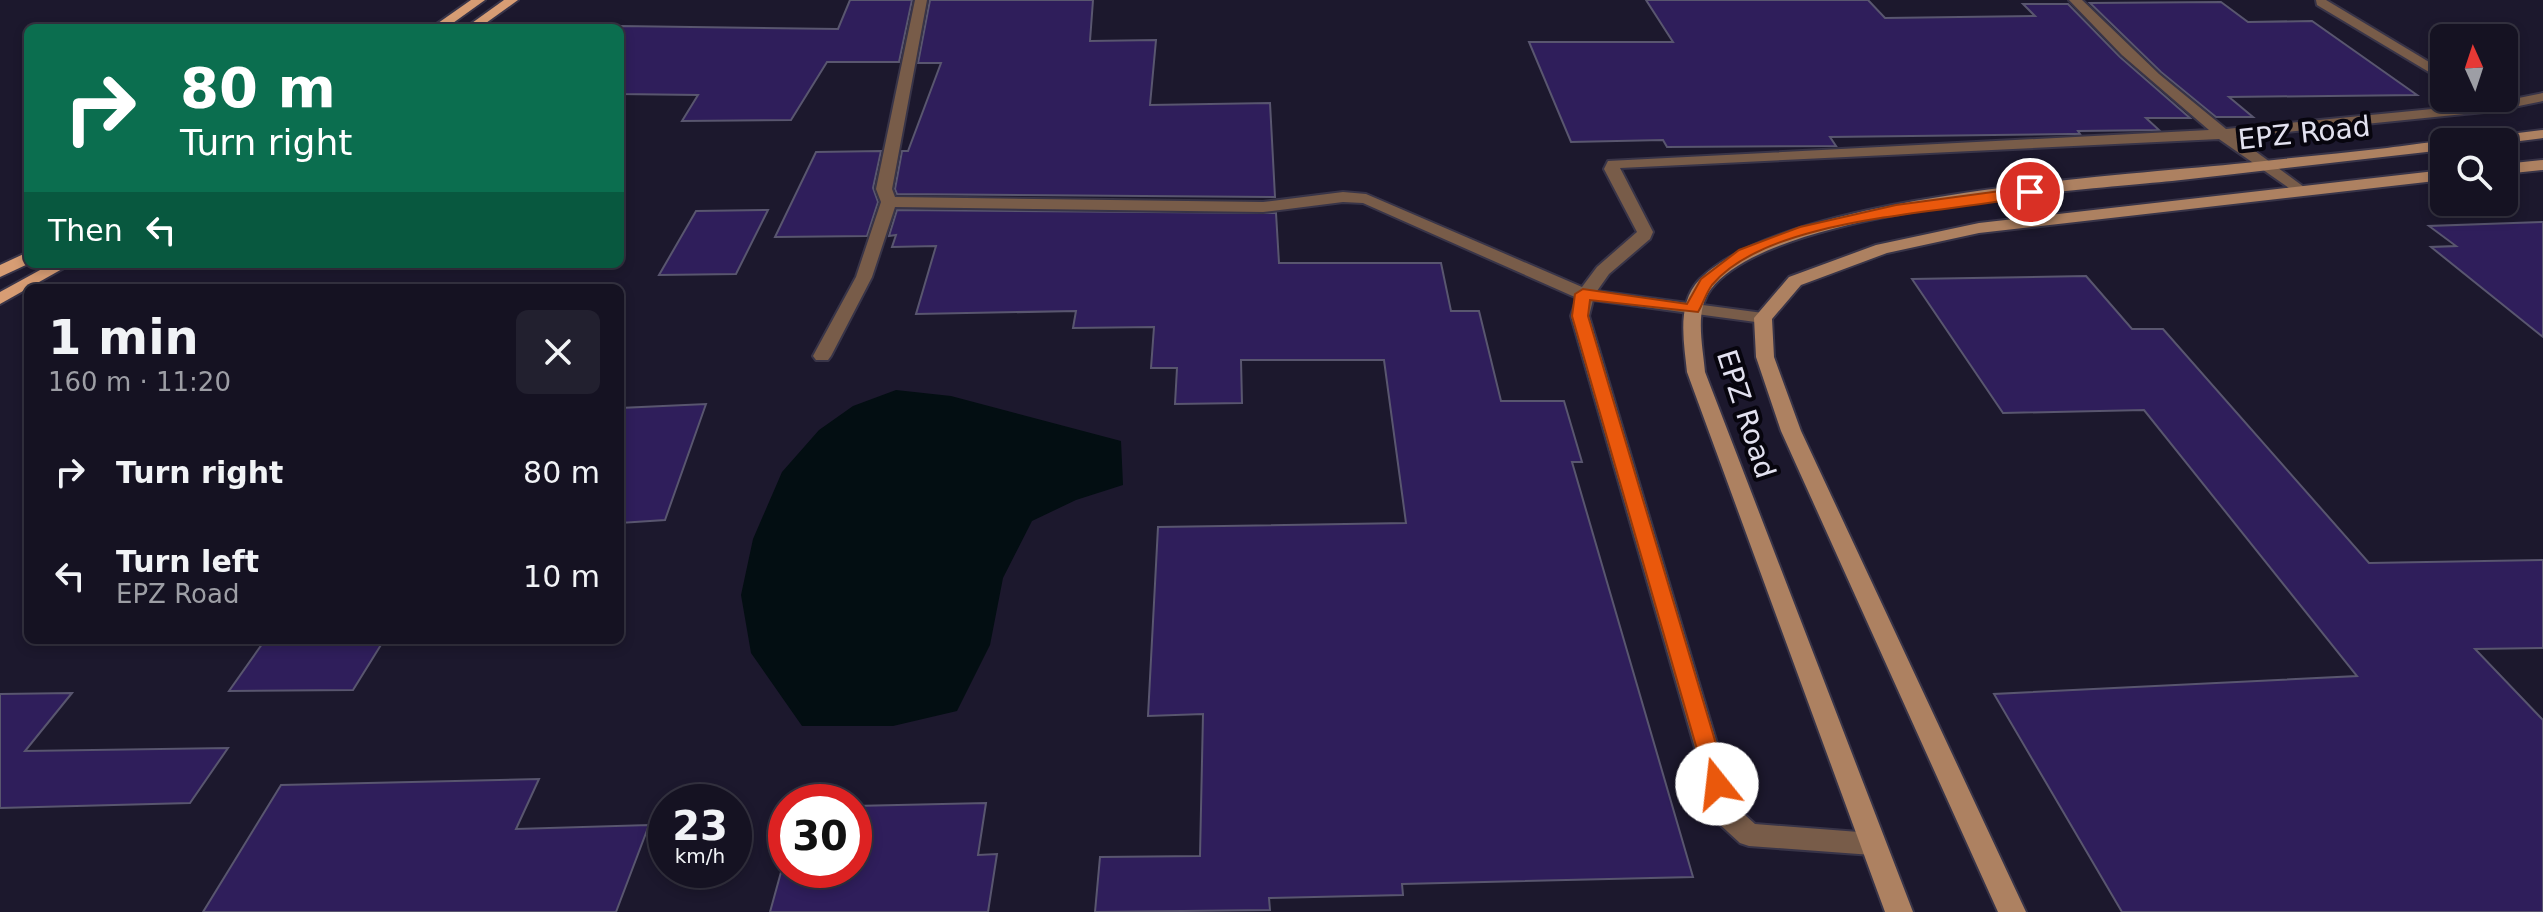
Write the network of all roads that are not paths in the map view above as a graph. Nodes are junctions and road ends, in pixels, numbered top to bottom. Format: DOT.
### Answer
graph roads {
  1 [pos="479,0"];
  2 [pos="512,0"];
  3 [pos="921,0"];
  4 [pos="2075,0"];
  5 [pos="2321,2"];
  6 [pos="443,24"];
  7 [pos="477,24"];
  8 [pos="2430,68"];
  9 [pos="2543,97"];
  10 [pos="2518,99"];
  11 [pos="2430,109"];
  12 [pos="2222,134"];
  13 [pos="2543,134"];
  14 [pos="2518,137"];
  15 [pos="2430,148"];
  16 [pos="2543,165"];
  17 [pos="2264,166"];
  18 [pos="2518,168"];
  19 [pos="2430,176"];
  20 [pos="2299,190"];
  21 [pos="889,202"];
  22 [pos="24,259"];
  23 [pos="56,268"];
  24 [pos="0,272"];
  25 [pos="27,284"];
  26 [pos="24,286"];
  27 [pos="1583,294"];
  28 [pos="0,299"];
  29 [pos="1692,309"];
  30 [pos="1763,318"];
  31 [pos="822,356"];
  32 [pos="1872,844"];
  33 [pos="1899,912"];
  34 [pos="2012,912"];
  1 -- 6 [label="main road"];
  2 -- 7 [label="main road"];
  3 -- 21 [label="street"];
  4 -- 12 [label="street"];
  5 -- 8 [label="street"];
  9 -- 10 [label="street"];
  11 -- 12 [label="street"];
  12 -- 17 [label="street"];
  12 -- 27 [label="street"];
  13 -- 14 [label="main road"];
  15 -- 17 [label="main road, EPZ Road"];
  16 -- 18 [label="main road"];
  17 -- 20 [label="street"];
  17 -- 29 [label="main road, EPZ Road"];
  19 -- 20 [label="main road, EPZ Road"];
  20 -- 30 [label="main road, EPZ Road"];
  21 -- 27 [label="street"];
  21 -- 31 [label="street"];
  22 -- 24 [label="main road"];
  23 -- 25 [label="main road"];
  26 -- 28 [label="main road"];
  27 -- 29 [label="street"];
  27 -- 32 [label="street"];
  29 -- 30 [label="street"];
  29 -- 32 [label="main road, EPZ Road"];
  30 -- 34 [label="main road, EPZ Road"];
  32 -- 33 [label="main road, EPZ Road"];
}
